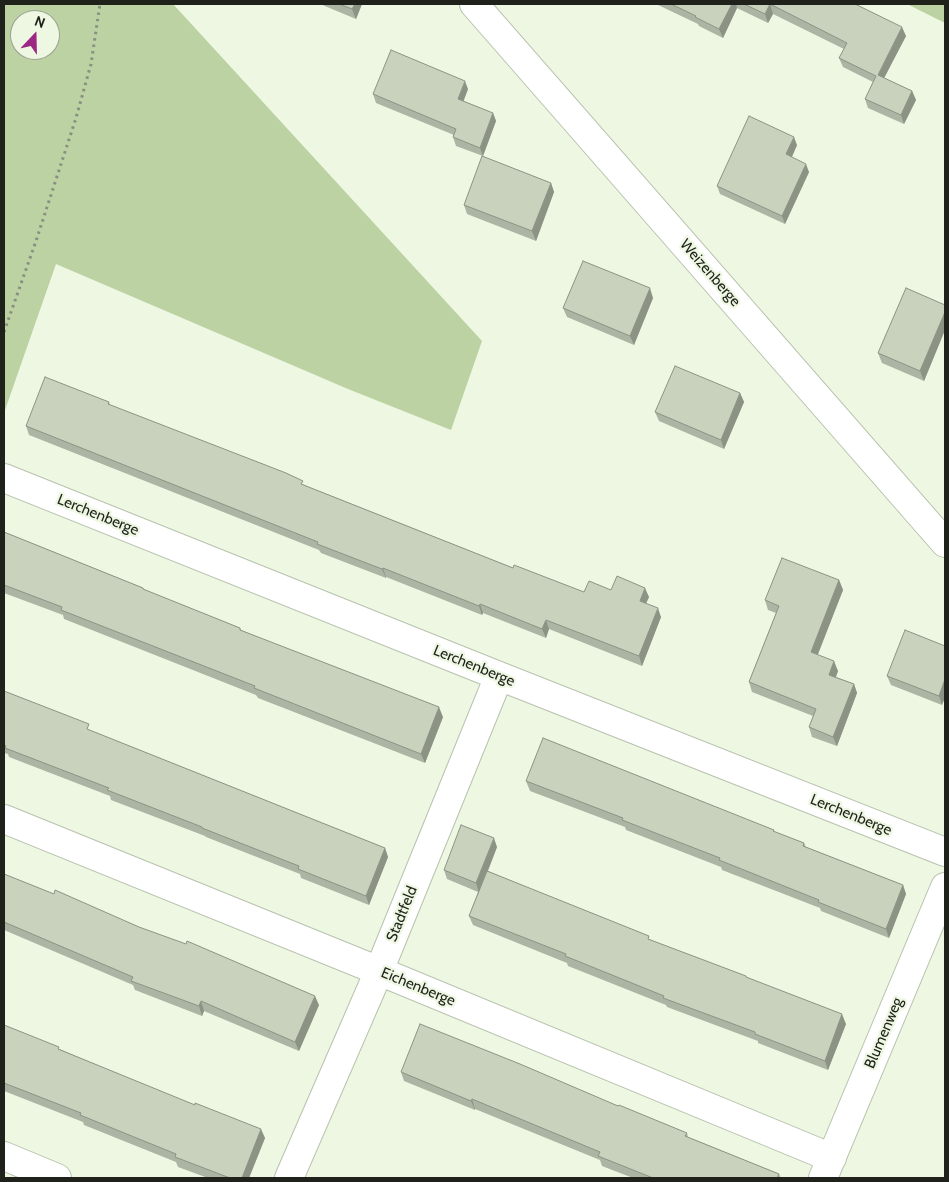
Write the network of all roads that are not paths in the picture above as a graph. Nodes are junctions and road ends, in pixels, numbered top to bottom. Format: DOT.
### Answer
graph roads {
  1 [pos="474,4"];
  2 [pos="4,478"];
  3 [pos="945,543"];
  4 [pos="498,676"];
  5 [pos="4,819"];
  6 [pos="945,852"];
  7 [pos="945,887"];
  8 [pos="379,971"];
  9 [pos="4,1156"];
  10 [pos="828,1168"];
  11 [pos="57,1178"];
  12 [pos="289,1178"];
  1 -- 3 [label="street, Weizenberge"];
  2 -- 4 [label="street, Lerchenberge"];
  4 -- 6 [label="street, Lerchenberge"];
  4 -- 8 [label="street, Stadtfeld"];
  5 -- 8 [label="street, Eichenberge"];
  7 -- 10 [label="street, Blumenweg"];
  8 -- 10 [label="street, Eichenberge"];
  8 -- 12 [label="street, Stadtfeld"];
  9 -- 11 [label="street"];
}
